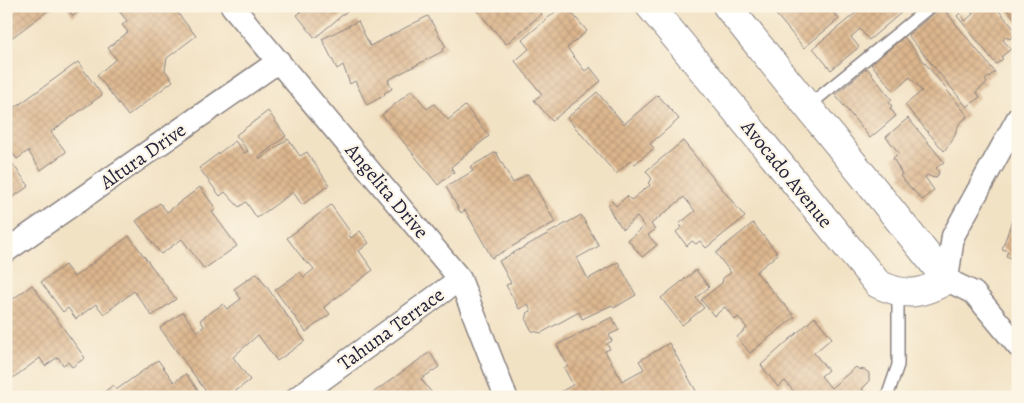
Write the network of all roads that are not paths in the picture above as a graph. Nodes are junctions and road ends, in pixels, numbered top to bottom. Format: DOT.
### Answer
graph roads {
  1 [pos="232,6"];
  2 [pos="726,6"];
  3 [pos="931,6"];
  4 [pos="655,8"];
  5 [pos="279,60"];
  6 [pos="807,107"];
  7 [pos="1018,118"];
  8 [pos="6,251"];
  9 [pos="460,279"];
  10 [pos="947,280"];
  11 [pos="898,293"];
  12 [pos="1018,346"];
  13 [pos="298,397"];
  14 [pos="506,397"];
  15 [pos="887,397"];
  1 -- 5 [label="street, Angelita Drive"];
  2 -- 6 [label="street"];
  3 -- 6 [label="lane"];
  4 -- 11 [label="street, Avocado Avenue"];
  5 -- 8 [label="street, Altura Drive"];
  5 -- 9 [label="street, Angelita Drive"];
  6 -- 10 [label="street"];
  7 -- 10 [label="street"];
  9 -- 13 [label="street, Tahuna Terrace"];
  9 -- 14 [label="street, Angelita Drive"];
  10 -- 11 [label="street, Avocado Avenue"];
  10 -- 12 [label="street"];
  11 -- 15 [label="lane"];
}
